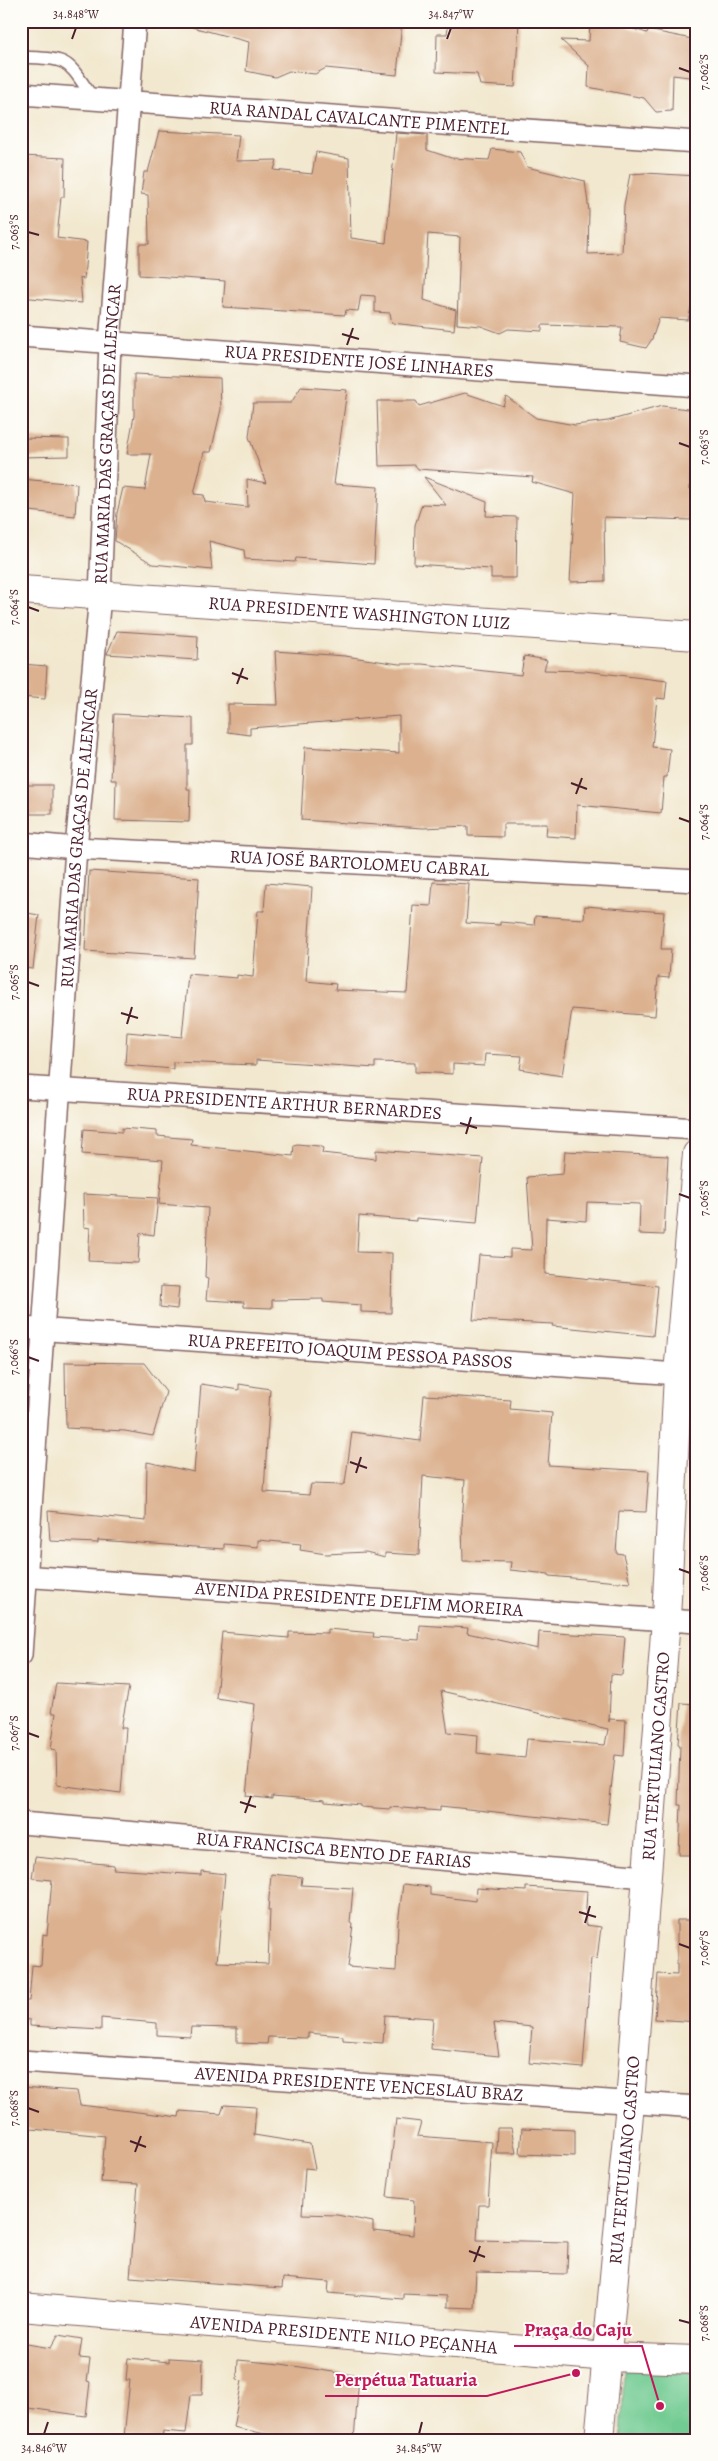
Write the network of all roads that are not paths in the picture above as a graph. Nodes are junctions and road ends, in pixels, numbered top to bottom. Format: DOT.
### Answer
graph roads {
  1 [pos="135,21"];
  2 [pos="21,57"];
  3 [pos="21,94"];
  4 [pos="94,98"];
  5 [pos="130,101"];
  6 [pos="697,142"];
  7 [pos="21,336"];
  8 [pos="110,343"];
  9 [pos="697,386"];
  10 [pos="21,590"];
  11 [pos="100,596"];
  12 [pos="697,636"];
  13 [pos="21,843"];
  14 [pos="76,848"];
  15 [pos="697,880"];
  16 [pos="21,1087"];
  17 [pos="58,1090"];
  18 [pos="697,1129"];
  19 [pos="697,1154"];
  20 [pos="21,1328"];
  21 [pos="43,1330"];
  22 [pos="678,1374"];
  23 [pos="23,1576"];
  24 [pos="666,1619"];
  25 [pos="697,1622"];
  26 [pos="21,1656"];
  27 [pos="21,1823"];
  28 [pos="646,1877"];
  29 [pos="21,2061"];
  30 [pos="630,2103"];
  31 [pos="697,2107"];
  32 [pos="21,2307"];
  33 [pos="608,2357"];
  34 [pos="697,2360"];
  35 [pos="599,2440"];
  1 -- 5 [label="street, RUA MARIA DAS GRAÇAS DE ALENCAR"];
  2 -- 4 [label="lane"];
  3 -- 4 [label="street, RUA RANDAL CAVALCANTE PIMENTEL"];
  4 -- 5 [label="street, RUA RANDAL CAVALCANTE PIMENTEL"];
  5 -- 6 [label="street, RUA RANDAL CAVALCANTE PIMENTEL"];
  5 -- 8 [label="street, RUA MARIA DAS GRAÇAS DE ALENCAR"];
  7 -- 8 [label="street, RUA PRESIDENTE JOSÉ LINHARES"];
  8 -- 9 [label="street, RUA PRESIDENTE JOSÉ LINHARES"];
  8 -- 11 [label="street, RUA MARIA DAS GRAÇAS DE ALENCAR"];
  10 -- 11 [label="main road, RUA PRESIDENTE WASHINGTON LUIZ"];
  11 -- 12 [label="main road, RUA PRESIDENTE WASHINGTON LUIZ"];
  11 -- 14 [label="street, RUA MARIA DAS GRAÇAS DE ALENCAR"];
  13 -- 14 [label="street, RUA JOSÉ BARTOLOMEU CABRAL"];
  14 -- 15 [label="street, RUA JOSÉ BARTOLOMEU CABRAL"];
  14 -- 17 [label="street, RUA MARIA DAS GRAÇAS DE ALENCAR"];
  16 -- 17 [label="street, RUA PRESIDENTE ARTHUR BERNARDES"];
  17 -- 18 [label="street, RUA PRESIDENTE ARTHUR BERNARDES"];
  17 -- 21 [label="street, RUA MARIA DAS GRAÇAS DE ALENCAR"];
  19 -- 22 [label="main road, RUA TERTULIANO CASTRO"];
  20 -- 21 [label="street, RUA PREFEITO JOAQUIM PESSOA PASSOS"];
  21 -- 22 [label="street, RUA PREFEITO JOAQUIM PESSOA PASSOS"];
  21 -- 23 [label="street, RUA MARIA DAS GRAÇAS DE ALENCAR"];
  22 -- 24 [label="main road, RUA TERTULIANO CASTRO"];
  23 -- 24 [label="street, AVENIDA PRESIDENTE DELFIM MOREIRA"];
  23 -- 26 [label="street, RUA MARIA DAS GRAÇAS DE ALENCAR"];
  24 -- 25 [label="street, AVENIDA PRESIDENTE DELFIM MOREIRA"];
  24 -- 28 [label="main road, RUA TERTULIANO CASTRO"];
  27 -- 28 [label="street, RUA FRANCISCA BENTO DE FARIAS"];
  28 -- 30 [label="main road, RUA TERTULIANO CASTRO"];
  29 -- 30 [label="street, AVENIDA PRESIDENTE VENCESLAU BRAZ"];
  30 -- 31 [label="street, AVENIDA PRESIDENTE VENCESLAU BRAZ"];
  30 -- 33 [label="main road, RUA TERTULIANO CASTRO"];
  32 -- 33 [label="main road, AVENIDA PRESIDENTE NILO PEÇANHA"];
  33 -- 34 [label="main road, AVENIDA PRESIDENTE NILO PEÇANHA"];
  33 -- 35 [label="main road, RUA TERTULIANO CASTRO"];
}
